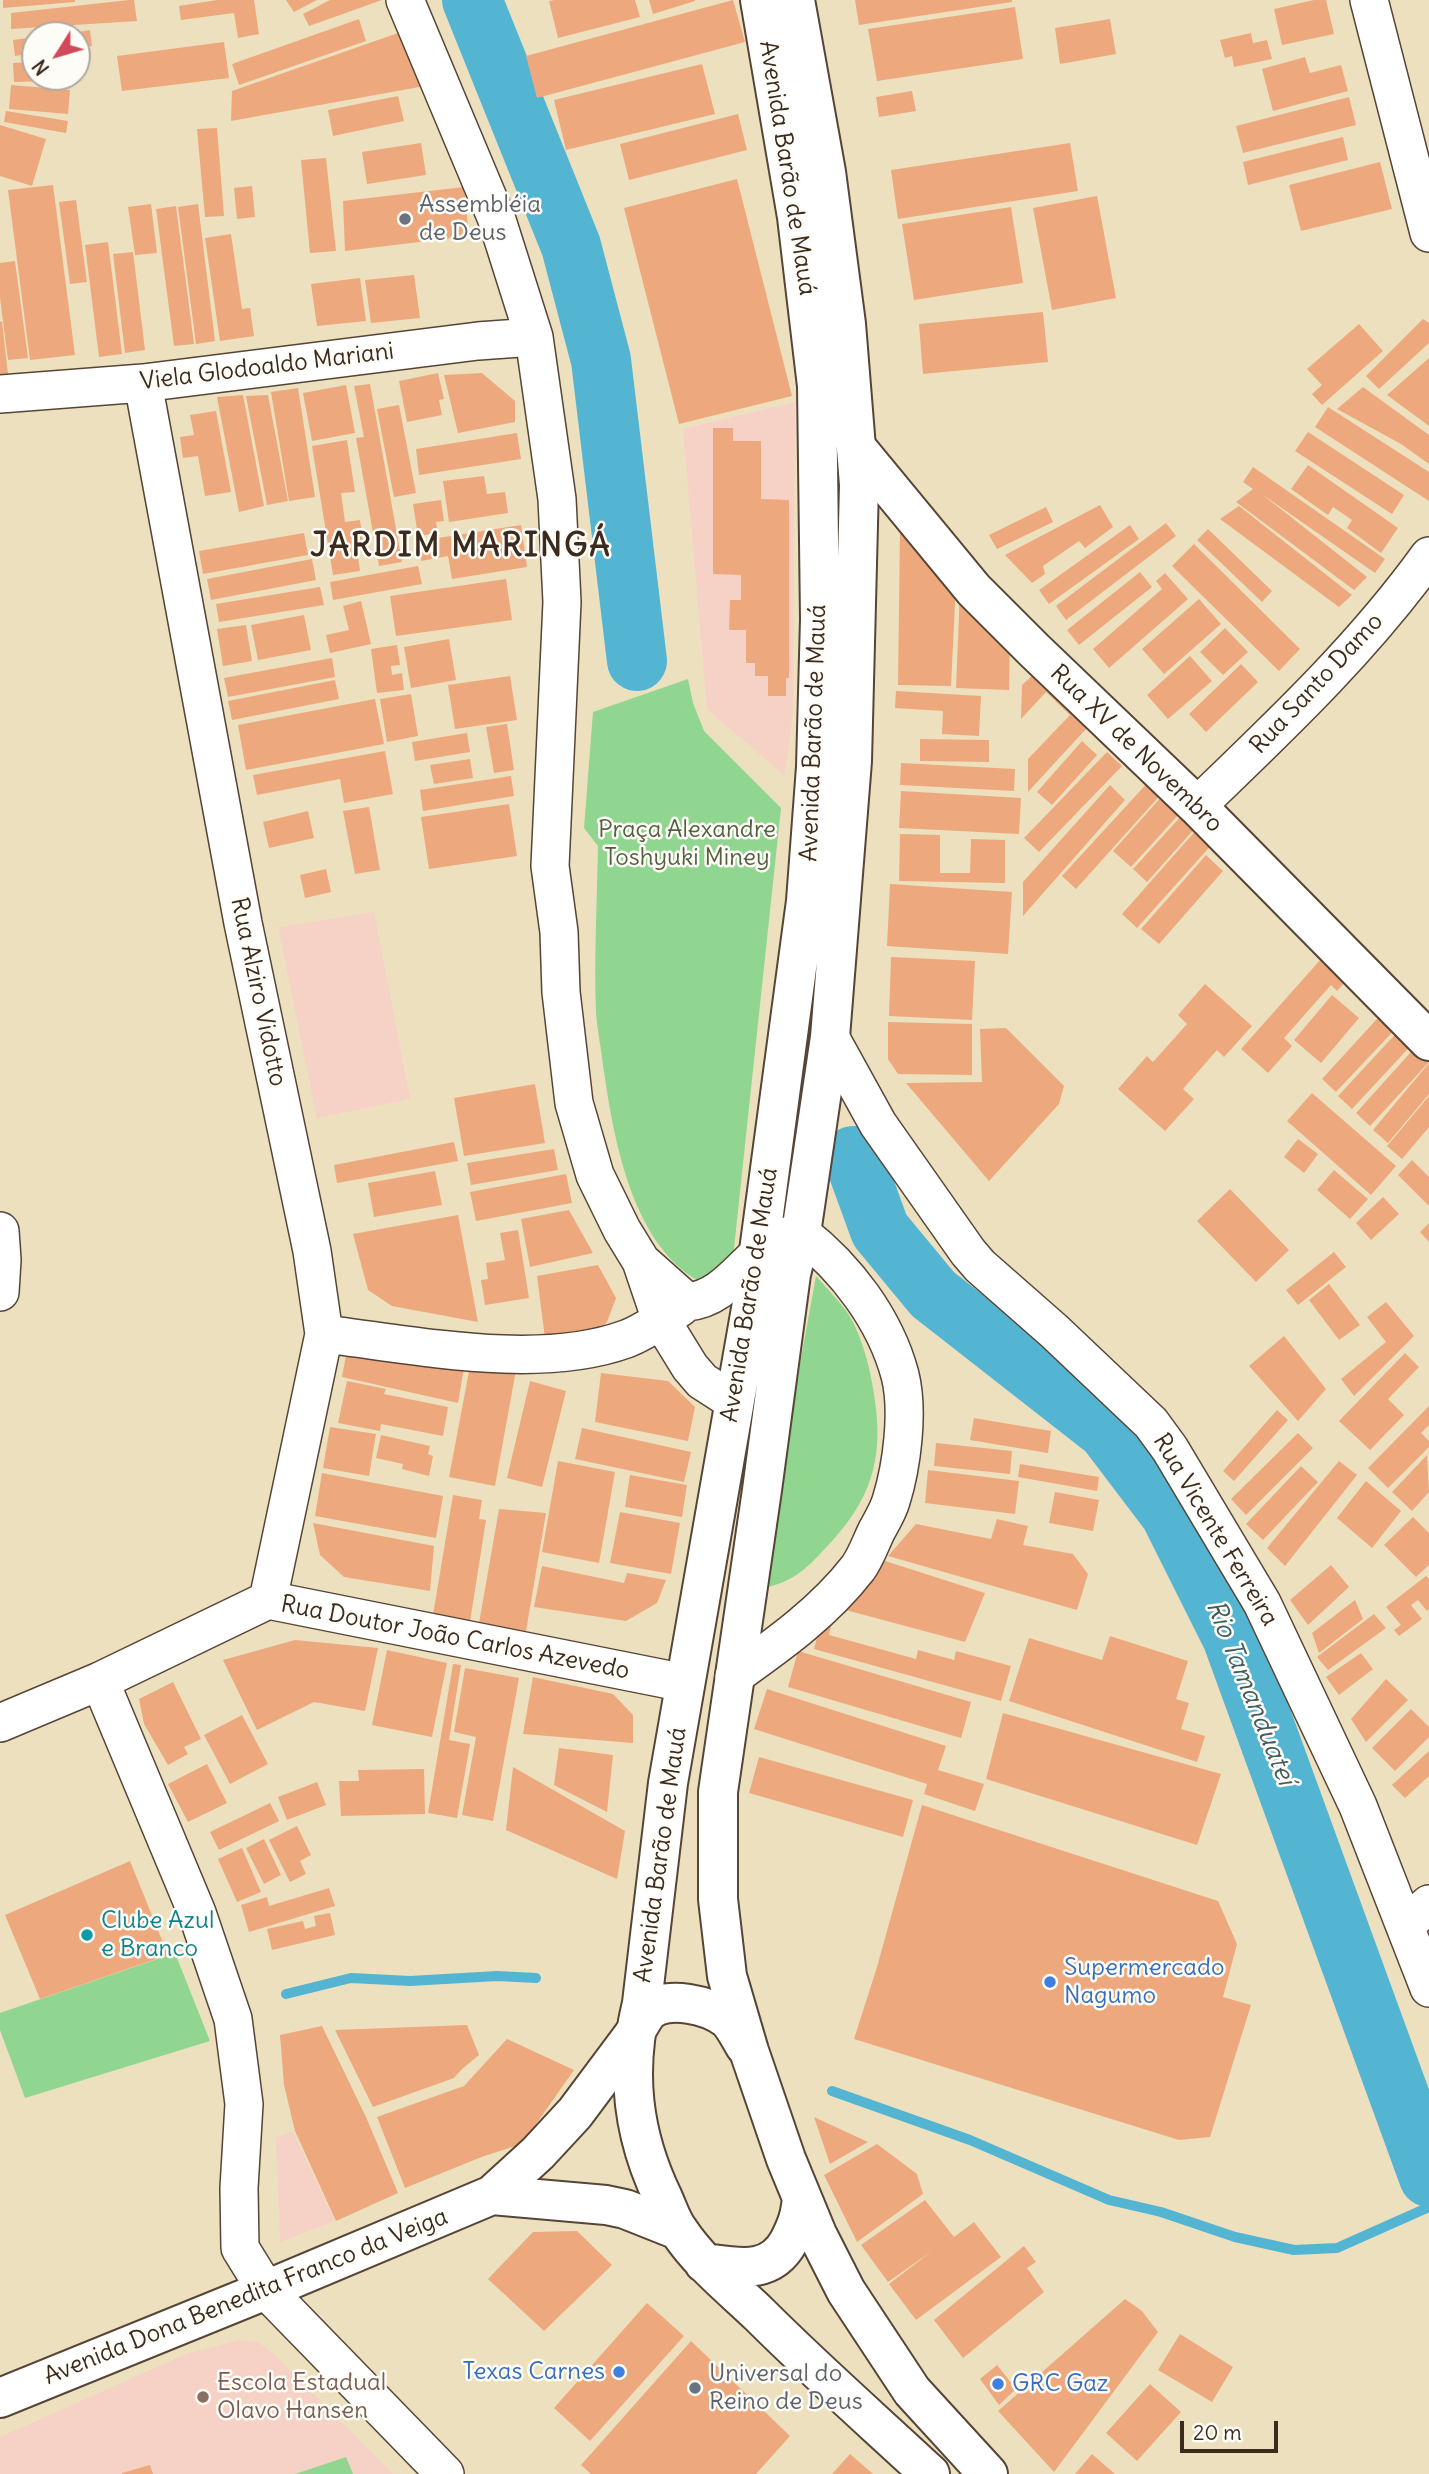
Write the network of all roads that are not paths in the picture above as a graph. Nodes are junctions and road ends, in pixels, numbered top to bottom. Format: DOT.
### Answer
graph roads {
  1 [pos="405,0"];
  2 [pos="760,0"];
  3 [pos="795,0"];
  4 [pos="1369,0"];
  5 [pos="1429,233"];
  6 [pos="534,337"];
  7 [pos="143,383"];
  8 [pos="0,394"];
  9 [pos="856,447"];
  10 [pos="1429,556"];
  11 [pos="1197,806"];
  12 [pos="830,1037"];
  13 [pos="1429,1041"];
  14 [pos="0,1231"];
  15 [pos="801,1233"];
  16 [pos="758,1255"];
  17 [pos="0,1292"];
  18 [pos="674,1311"];
  19 [pos="324,1334"];
  20 [pos="733,1401"];
  21 [pos="268,1600"];
  22 [pos="734,1676"];
  23 [pos="100,1681"];
  24 [pos="685,1683"];
  25 [pos="0,1723"];
  26 [pos="1417,1915"];
  27 [pos="1429,1988"];
  28 [pos="634,2034"];
  29 [pos="748,2051"];
  30 [pos="492,2195"];
  31 [pos="802,2198"];
  32 [pos="678,2230"];
  33 [pos="704,2263"];
  34 [pos="266,2290"];
  35 [pos="0,2398"];
  36 [pos="445,2474"];
  37 [pos="930,2474"];
  38 [pos="988,2474"];
  1 -- 6 [label="street"];
  2 -- 16 [label="main road, Avenida Barão de Mauá"];
  3 -- 9 [label="main road, Avenida Barão de Mauá"];
  4 -- 5 [label="street"];
  6 -- 7 [label="street, Viela Glodoaldo Mariani"];
  6 -- 18 [label="street"];
  7 -- 8 [label="street, Viela Glodoaldo Mariani"];
  7 -- 19 [label="street, Rua Alziro Vidotto"];
  9 -- 11 [label="main road, Rua XV de Novembro"];
  9 -- 12 [label="main road, Avenida Barão de Mauá"];
  10 -- 11 [label="street, Rua Santo Damo"];
  11 -- 13 [label="main road, Rua XV de Novembro"];
  12 -- 15 [label="main road, Avenida Barão de Mauá"];
  12 -- 26 [label="street, Rua Vicente Ferreira"];
  14 -- 17 [label="street"];
  15 -- 16 [label="street"];
  15 -- 22 [label="main road, Avenida Barão de Mauá"];
  15 -- 22 [label="street"];
  16 -- 18 [label="street"];
  16 -- 20 [label="main road, Avenida Barão de Mauá"];
  18 -- 19 [label="street"];
  18 -- 20 [label="street"];
  19 -- 21 [label="street, Rua Alziro Vidotto"];
  20 -- 24 [label="main road, Avenida Barão de Mauá"];
  21 -- 23 [label="street, Rua Doutor João Carlos Azevedo"];
  21 -- 24 [label="street, Rua Doutor João Carlos Azevedo"];
  22 -- 29 [label="main road, Avenida Barão de Mauá"];
  23 -- 25 [label="street, Rua Doutor João Carlos Azevedo"];
  23 -- 34 [label="street"];
  24 -- 28 [label="main road, Avenida Barão de Mauá"];
  26 -- 27 [label="street, Rua Vicente Ferreira"];
  28 -- 29 [label="main road"];
  28 -- 30 [label="main road"];
  28 -- 32 [label="main road, Avenida Barão de Mauá"];
  29 -- 31 [label="main road, Avenida Barão de Mauá"];
  30 -- 32 [label="main road"];
  30 -- 34 [label="main road, Avenida Dona Benedita Franco da Veiga"];
  31 -- 33 [label="main road"];
  31 -- 38 [label="main road, Avenida Barão de Mauá"];
  32 -- 33 [label="main road, Avenida Barão de Mauá"];
  33 -- 37 [label="main road, Avenida Barão de Mauá"];
  34 -- 35 [label="main road, Avenida Dona Benedita Franco da Veiga"];
  34 -- 36 [label="street"];
}
